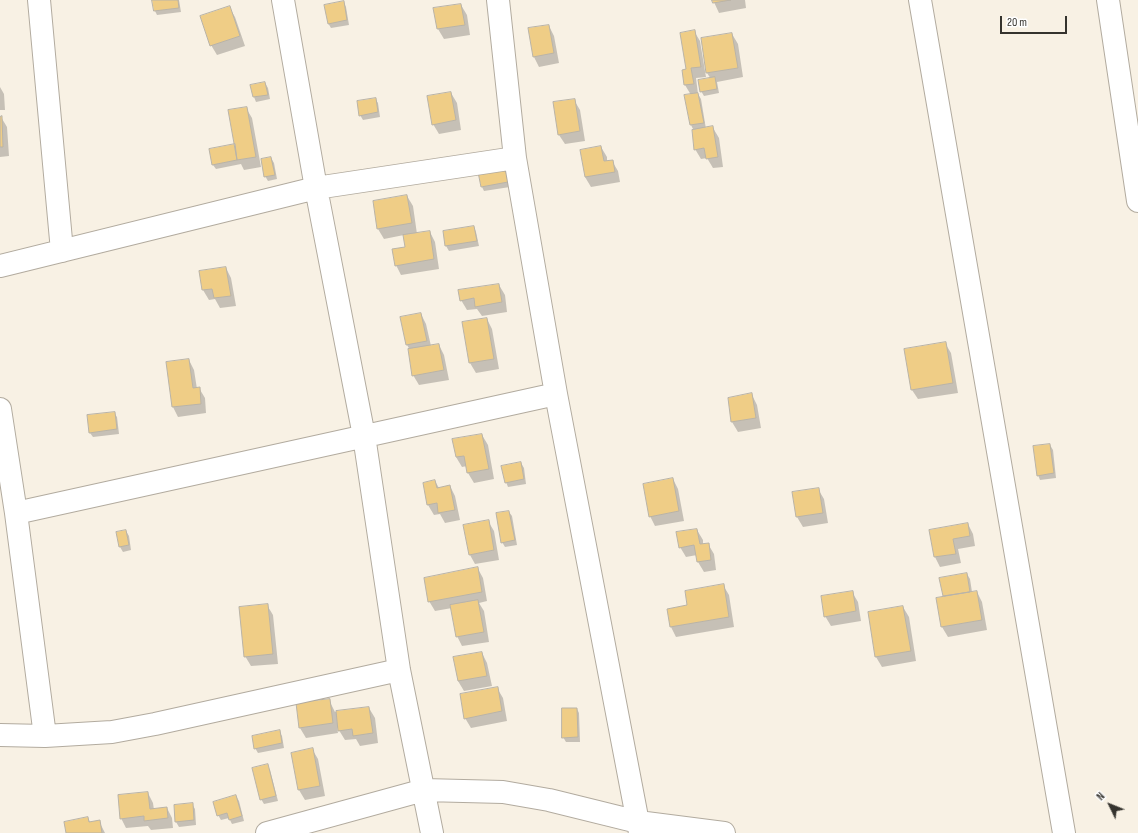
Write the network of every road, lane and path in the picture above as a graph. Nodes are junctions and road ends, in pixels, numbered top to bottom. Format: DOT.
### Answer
graph roads {
  1 [pos="39,0"];
  2 [pos="283,0"];
  3 [pos="498,0"];
  4 [pos="920,0"];
  5 [pos="1108,0"];
  6 [pos="515,158"];
  7 [pos="316,188"];
  8 [pos="1137,194"];
  9 [pos="62,251"];
  10 [pos="0,266"];
  11 [pos="556,394"];
  12 [pos="0,409"];
  13 [pos="364,436"];
  14 [pos="16,513"];
  15 [pos="399,670"];
  16 [pos="0,735"];
  17 [pos="45,736"];
  18 [pos="424,790"];
  19 [pos="639,828"];
  20 [pos="267,833"];
  21 [pos="432,833"];
  22 [pos="724,833"];
  23 [pos="1064,833"];
  1 -- 9 [label="street"];
  2 -- 7 [label="street"];
  3 -- 6 [label="street"];
  4 -- 23 [label="street"];
  5 -- 8 [label="street"];
  6 -- 7 [label="street"];
  6 -- 11 [label="street"];
  7 -- 9 [label="street"];
  7 -- 13 [label="street"];
  9 -- 10 [label="street"];
  11 -- 13 [label="street"];
  11 -- 19 [label="street"];
  12 -- 14 [label="street"];
  13 -- 14 [label="street"];
  13 -- 15 [label="street"];
  14 -- 17 [label="street"];
  15 -- 17 [label="street"];
  15 -- 18 [label="street"];
  16 -- 17 [label="street"];
  18 -- 19 [label="street"];
  18 -- 20 [label="street"];
  18 -- 21 [label="street"];
  19 -- 22 [label="street"];
}
